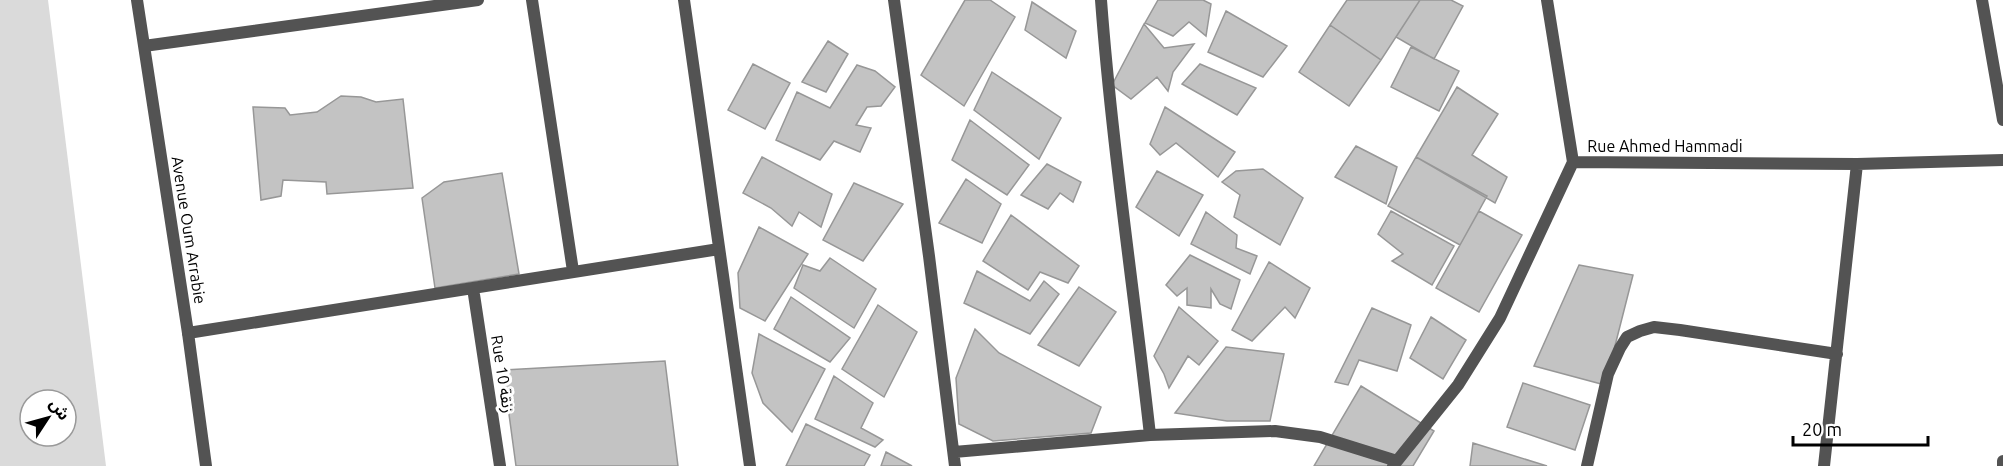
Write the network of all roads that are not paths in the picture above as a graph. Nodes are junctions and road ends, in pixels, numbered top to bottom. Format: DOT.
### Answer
graph roads {
  1 [pos="137,0"];
  2 [pos="478,0"];
  3 [pos="532,0"];
  4 [pos="684,0"];
  5 [pos="894,0"];
  6 [pos="1101,0"];
  7 [pos="1547,0"];
  8 [pos="1982,0"];
  9 [pos="144,46"];
  10 [pos="2003,120"];
  11 [pos="2003,160"];
  12 [pos="1573,162"];
  13 [pos="1857,164"];
  14 [pos="719,249"];
  15 [pos="573,271"];
  16 [pos="473,288"];
  17 [pos="188,333"];
  18 [pos="1837,354"];
  19 [pos="1150,435"];
  20 [pos="954,452"];
  21 [pos="2003,461"];
  22 [pos="1395,464"];
  23 [pos="206,466"];
  24 [pos="501,466"];
  25 [pos="750,466"];
  26 [pos="955,466"];
  27 [pos="1587,466"];
  28 [pos="1824,466"];
  29 [pos="2002,466"];
  1 -- 9 [label="street, Avenue Oum Arrabie"];
  2 -- 9 [label="street"];
  3 -- 15 [label="street"];
  4 -- 14 [label="street"];
  5 -- 20 [label="street"];
  6 -- 19 [label="street"];
  7 -- 12 [label="street"];
  8 -- 10 [label="street"];
  9 -- 17 [label="street, Avenue Oum Arrabie"];
  11 -- 13 [label="street, Rue Ahmed Hammadi"];
  12 -- 13 [label="street, Rue Ahmed Hammadi"];
  12 -- 22 [label="street, Rue Ahmed Hammadi"];
  13 -- 18 [label="street"];
  14 -- 15 [label="street"];
  14 -- 25 [label="street"];
  15 -- 16 [label="street"];
  16 -- 17 [label="street"];
  16 -- 24 [label="street, Rue 10 زنقة"];
  17 -- 23 [label="street, Avenue Oum Arrabie"];
  18 -- 27 [label="street"];
  18 -- 28 [label="street"];
  19 -- 20 [label="street"];
  19 -- 22 [label="street"];
  20 -- 26 [label="street"];
  21 -- 29 [label="street"];
}
